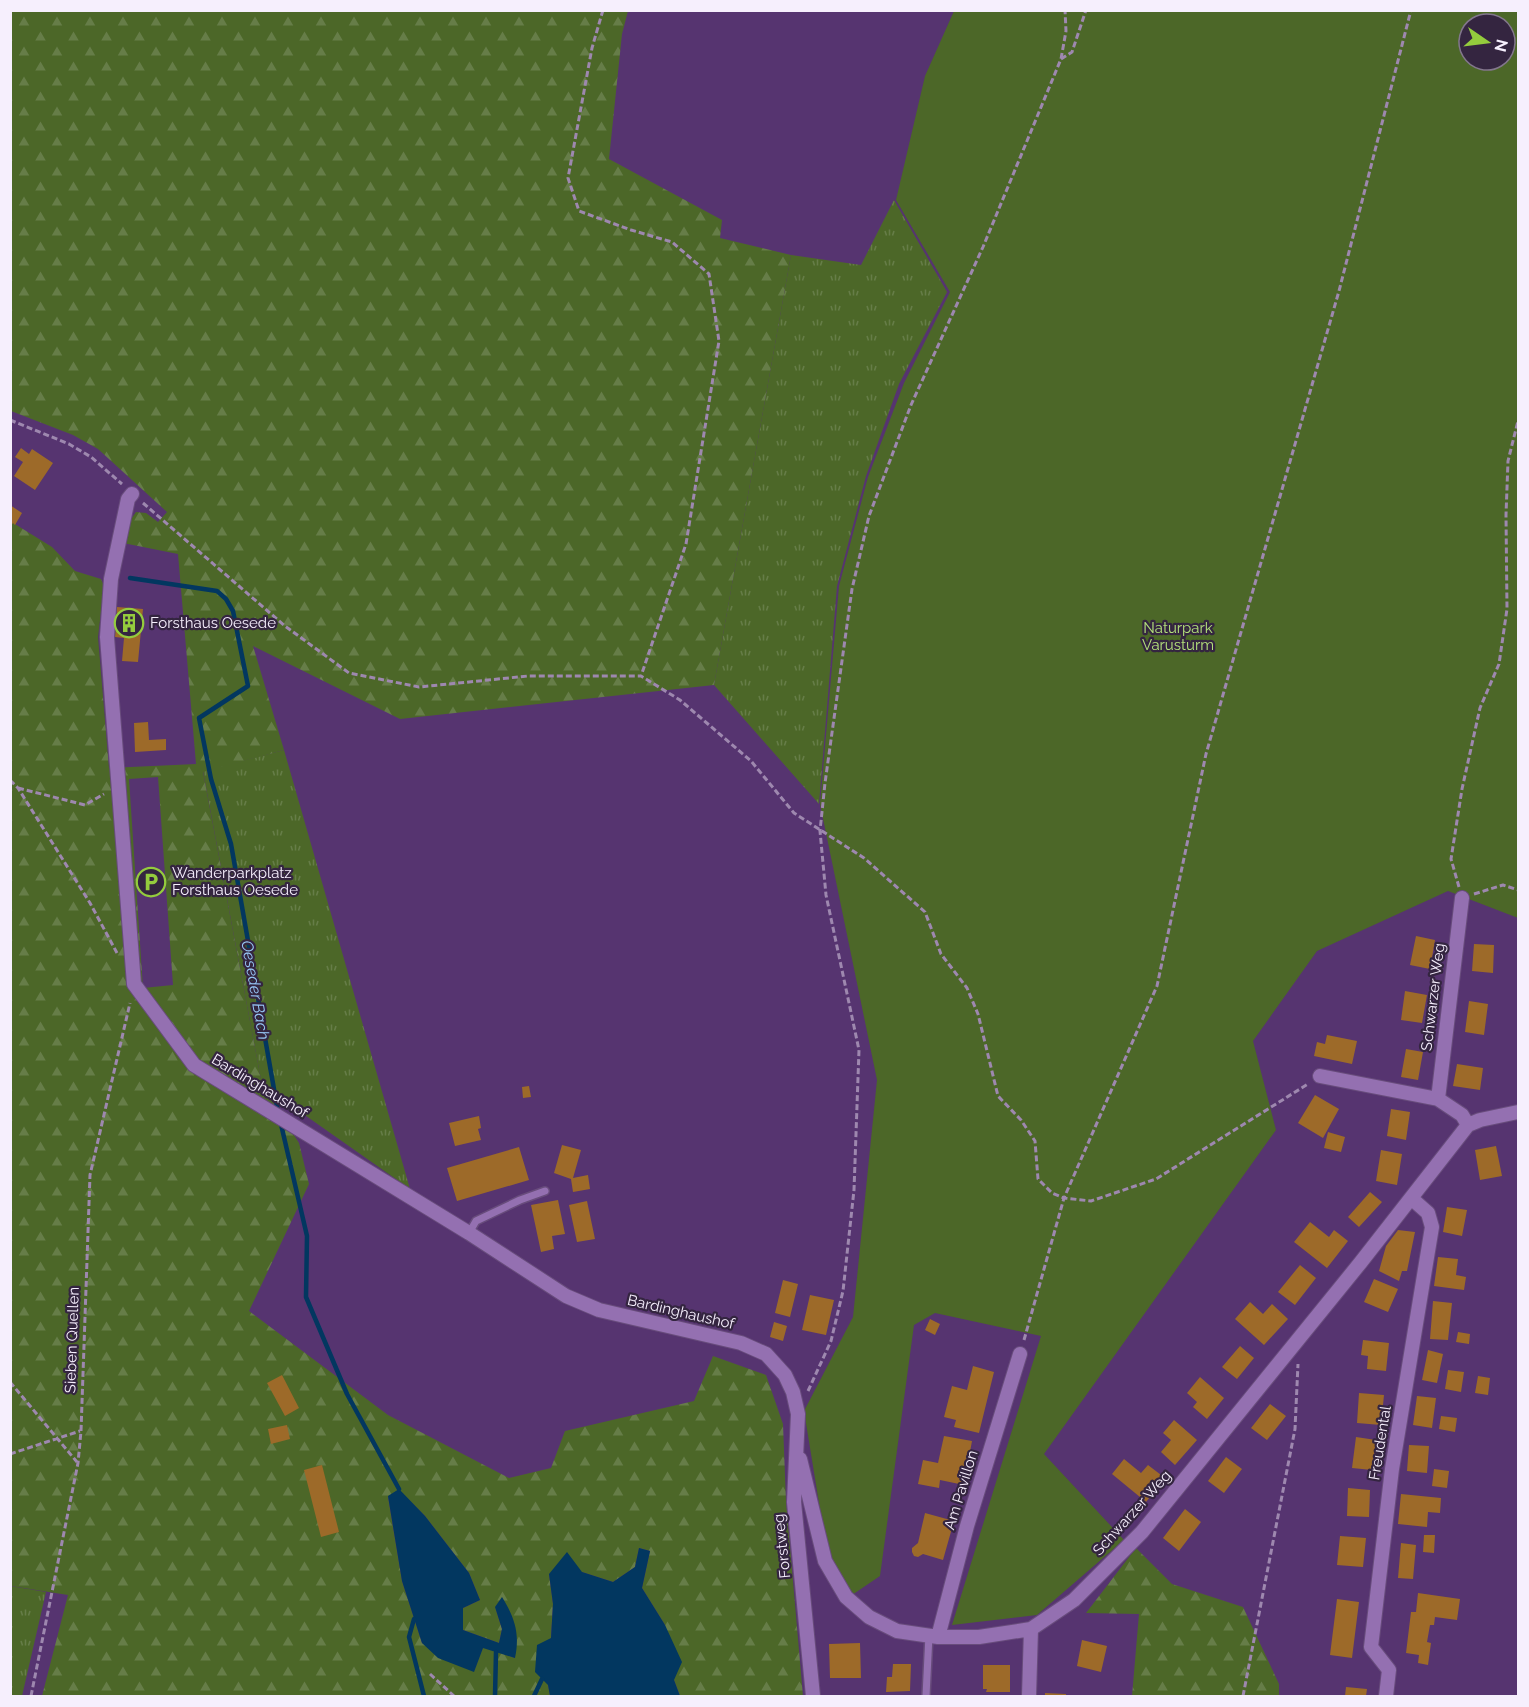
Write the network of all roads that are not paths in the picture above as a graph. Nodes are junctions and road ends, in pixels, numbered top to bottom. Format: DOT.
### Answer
graph roads {
  1 [pos="132,494"];
  2 [pos="1462,898"];
  3 [pos="1320,1076"];
  4 [pos="1438,1099"];
  5 [pos="1518,1112"];
  6 [pos="1468,1125"];
  7 [pos="545,1191"];
  8 [pos="1411,1198"];
  9 [pos="469,1233"];
  10 [pos="1020,1354"];
  11 [pos="793,1392"];
  12 [pos="797,1445"];
  13 [pos="1031,1629"];
  14 [pos="933,1636"];
  15 [pos="813,1696"];
  16 [pos="926,1696"];
  17 [pos="1029,1696"];
  18 [pos="1386,1696"];
  1 -- 9 [label="street, Bardinghaushof"];
  2 -- 4 [label="street, Schwarzer Weg"];
  3 -- 4 [label="street"];
  4 -- 6 [label="street"];
  5 -- 6 [label="street"];
  6 -- 8 [label="street, Schwarzer Weg"];
  7 -- 9 [label="lane"];
  8 -- 13 [label="street, Schwarzer Weg"];
  8 -- 18 [label="street, Freudental"];
  9 -- 11 [label="street, Bardinghaushof"];
  10 -- 14 [label="street, Am Pavillon"];
  11 -- 12 [label="street, Forstweg"];
  12 -- 14 [label="street, Schwarzer Weg"];
  12 -- 15 [label="street, Forstweg"];
  13 -- 14 [label="street, Schwarzer Weg"];
  13 -- 17 [label="street"];
  14 -- 16 [label="lane"];
}
